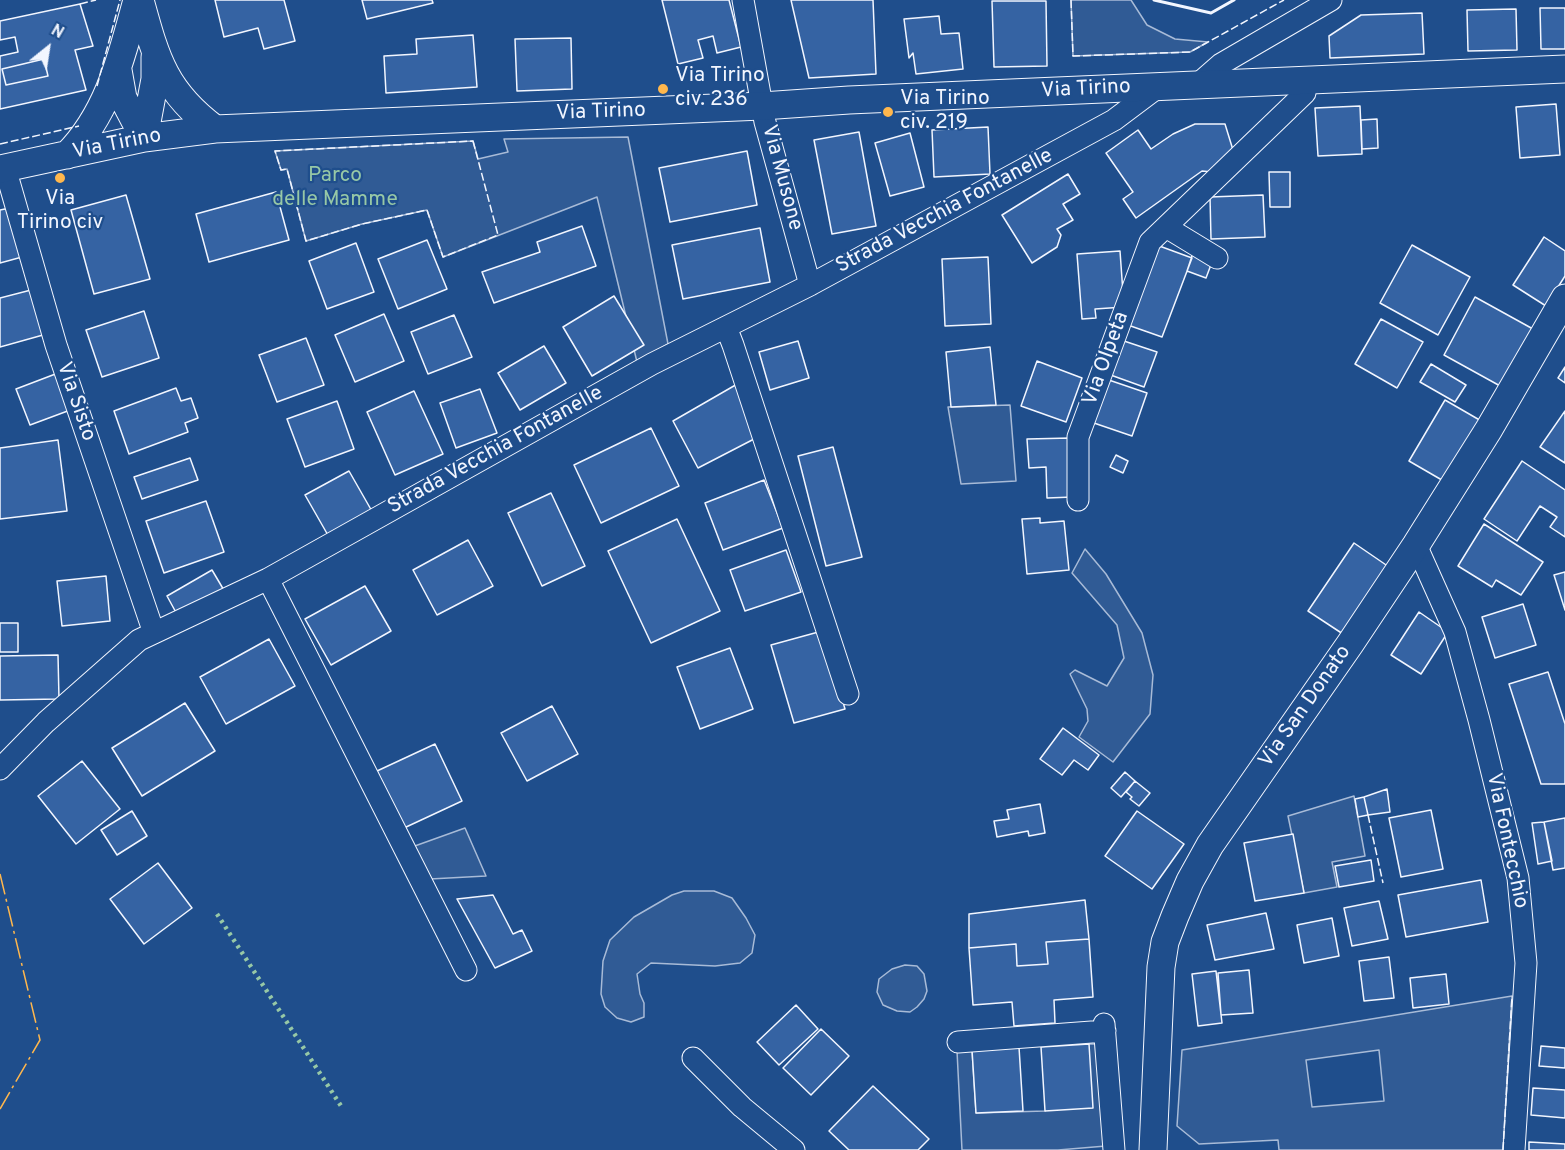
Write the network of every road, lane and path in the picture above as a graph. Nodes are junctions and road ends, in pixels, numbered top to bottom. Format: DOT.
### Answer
graph roads {
  1 [pos="139,0"];
  2 [pos="743,0"];
  3 [pos="1331,0"];
  4 [pos="155,54"];
  5 [pos="1565,69"];
  6 [pos="118,70"];
  7 [pos="1306,80"];
  8 [pos="1197,85"];
  9 [pos="1158,87"];
  10 [pos="762,106"];
  11 [pos="215,129"];
  12 [pos="144,138"];
  13 [pos="67,155"];
  14 [pos="3,168"];
  15 [pos="1166,227"];
  16 [pos="1217,258"];
  17 [pos="810,285"];
  18 [pos="1565,298"];
  19 [pos="726,327"];
  20 [pos="1078,500"];
  21 [pos="1416,545"];
  22 [pos="268,579"];
  23 [pos="154,633"];
  24 [pos="848,694"];
  25 [pos="0,769"];
  26 [pos="466,970"];
  27 [pos="958,1042"];
  28 [pos="693,1058"];
  29 [pos="794,1150"];
  30 [pos="1114,1150"];
  31 [pos="1153,1150"];
  32 [pos="1514,1150"];
  1 -- 4 [label="street"];
  1 -- 6 [label="street"];
  2 -- 10 [label="street, Via Musone"];
  3 -- 8 [label="street"];
  4 -- 11 [label="street"];
  4 -- 12 [label="street"];
  5 -- 7 [label="street, Via Tirino"];
  6 -- 12 [label="street"];
  6 -- 13 [label="street"];
  7 -- 8 [label="street, Via Tirino"];
  7 -- 15 [label="street, Via Olpeta"];
  8 -- 9 [label="street, Via Tirino"];
  9 -- 10 [label="street, Via Tirino"];
  9 -- 17 [label="street, Strada Vecchia Fontanelle"];
  10 -- 11 [label="street, Via Tirino"];
  10 -- 17 [label="street, Via Musone"];
  11 -- 12 [label="street, Via Tirino"];
  12 -- 13 [label="street, Via Tirino"];
  13 -- 14 [label="street, Via Tirino"];
  14 -- 23 [label="street, Via Sisto"];
  15 -- 16 [label="street"];
  15 -- 20 [label="street, Via Olpeta"];
  17 -- 19 [label="street, Strada Vecchia Fontanelle"];
  18 -- 21 [label="street, Via San Donato"];
  19 -- 22 [label="street, Strada Vecchia Fontanelle"];
  19 -- 24 [label="street"];
  21 -- 31 [label="street, Via San Donato"];
  21 -- 32 [label="street, Via Fontecchio"];
  22 -- 23 [label="street, Strada Vecchia Fontanelle"];
  22 -- 26 [label="street"];
  23 -- 25 [label="street, Strada Vecchia Fontanelle"];
  27 -- 30 [label="street"];
  28 -- 29 [label="street"];
}
